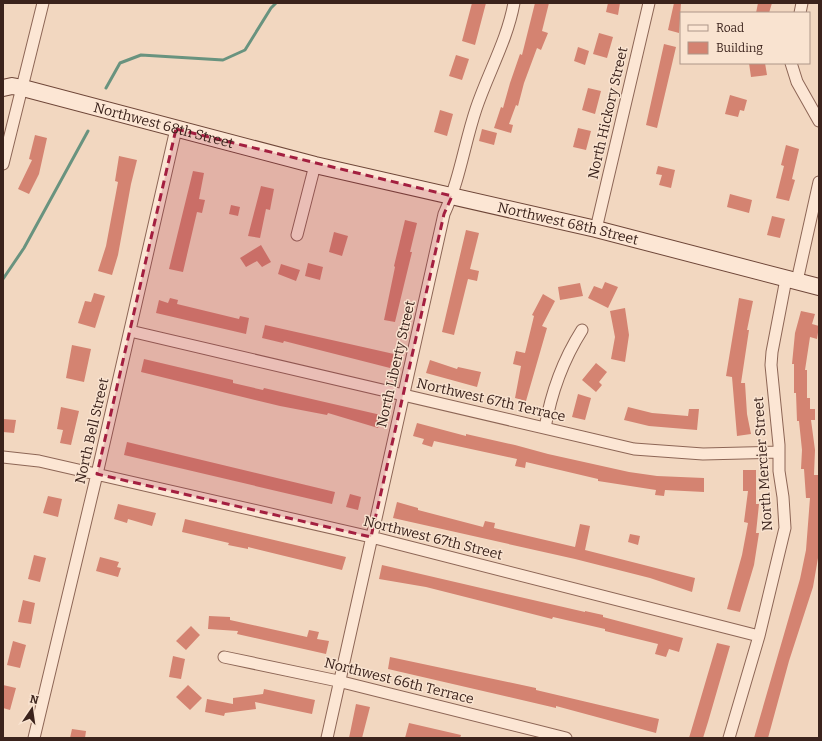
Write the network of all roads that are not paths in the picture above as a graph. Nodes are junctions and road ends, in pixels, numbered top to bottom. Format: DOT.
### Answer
graph roads {
  1 [pos="43,3"];
  2 [pos="514,3"];
  3 [pos="649,3"];
  4 [pos="792,64"];
  5 [pos="10,86"];
  6 [pos="819,121"];
  7 [pos="176,129"];
  8 [pos="3,164"];
  9 [pos="315,165"];
  10 [pos="819,182"];
  11 [pos="452,196"];
  12 [pos="596,229"];
  13 [pos="297,235"];
  14 [pos="792,280"];
  15 [pos="819,286"];
  16 [pos="582,330"];
  17 [pos="130,331"];
  18 [pos="404,394"];
  19 [pos="545,428"];
  20 [pos="779,452"];
  21 [pos="3,457"];
  22 [pos="97,474"];
  23 [pos="371,537"];
  24 [pos="759,636"];
  25 [pos="224,657"];
  26 [pos="338,681"];
  27 [pos="34,738"];
  28 [pos="327,738"];
  29 [pos="566,738"];
  30 [pos="729,738"];
  1 -- 5 [label="street"];
  2 -- 11 [label="street, North Liberty Street"];
  3 -- 12 [label="street, North Hickory Street"];
  4 -- 6 [label="street"];
  5 -- 7 [label="main road, Northwest 68th Street"];
  5 -- 8 [label="street"];
  7 -- 9 [label="main road, Northwest 68th Street"];
  7 -- 17 [label="street, North Bell Street"];
  9 -- 11 [label="main road, Northwest 68th Street"];
  9 -- 13 [label="street"];
  10 -- 14 [label="street, North Mercier Street"];
  11 -- 12 [label="main road, Northwest 68th Street"];
  11 -- 18 [label="street, North Liberty Street"];
  12 -- 14 [label="main road, Northwest 68th Street"];
  14 -- 15 [label="main road, Northwest 68th Street"];
  14 -- 20 [label="street, North Mercier Street"];
  16 -- 19 [label="street"];
  17 -- 18 [label="street, Northwest 67th Terrace"];
  17 -- 22 [label="street, North Bell Street"];
  18 -- 19 [label="street, Northwest 67th Terrace"];
  18 -- 23 [label="street, North Liberty Street"];
  19 -- 20 [label="street, Northwest 67th Terrace"];
  20 -- 24 [label="street, North Mercier Street"];
  21 -- 22 [label="street, Northwest 67th Street"];
  22 -- 23 [label="street, Northwest 67th Street"];
  22 -- 27 [label="street, North Bell Street"];
  23 -- 24 [label="street, Northwest 67th Street"];
  23 -- 26 [label="street, North Liberty Street"];
  24 -- 30 [label="street, North Mercier Street"];
  25 -- 26 [label="street, Northwest 66th Terrace"];
  26 -- 28 [label="street, North Liberty Street"];
  26 -- 29 [label="street, Northwest 66th Terrace"];
}
